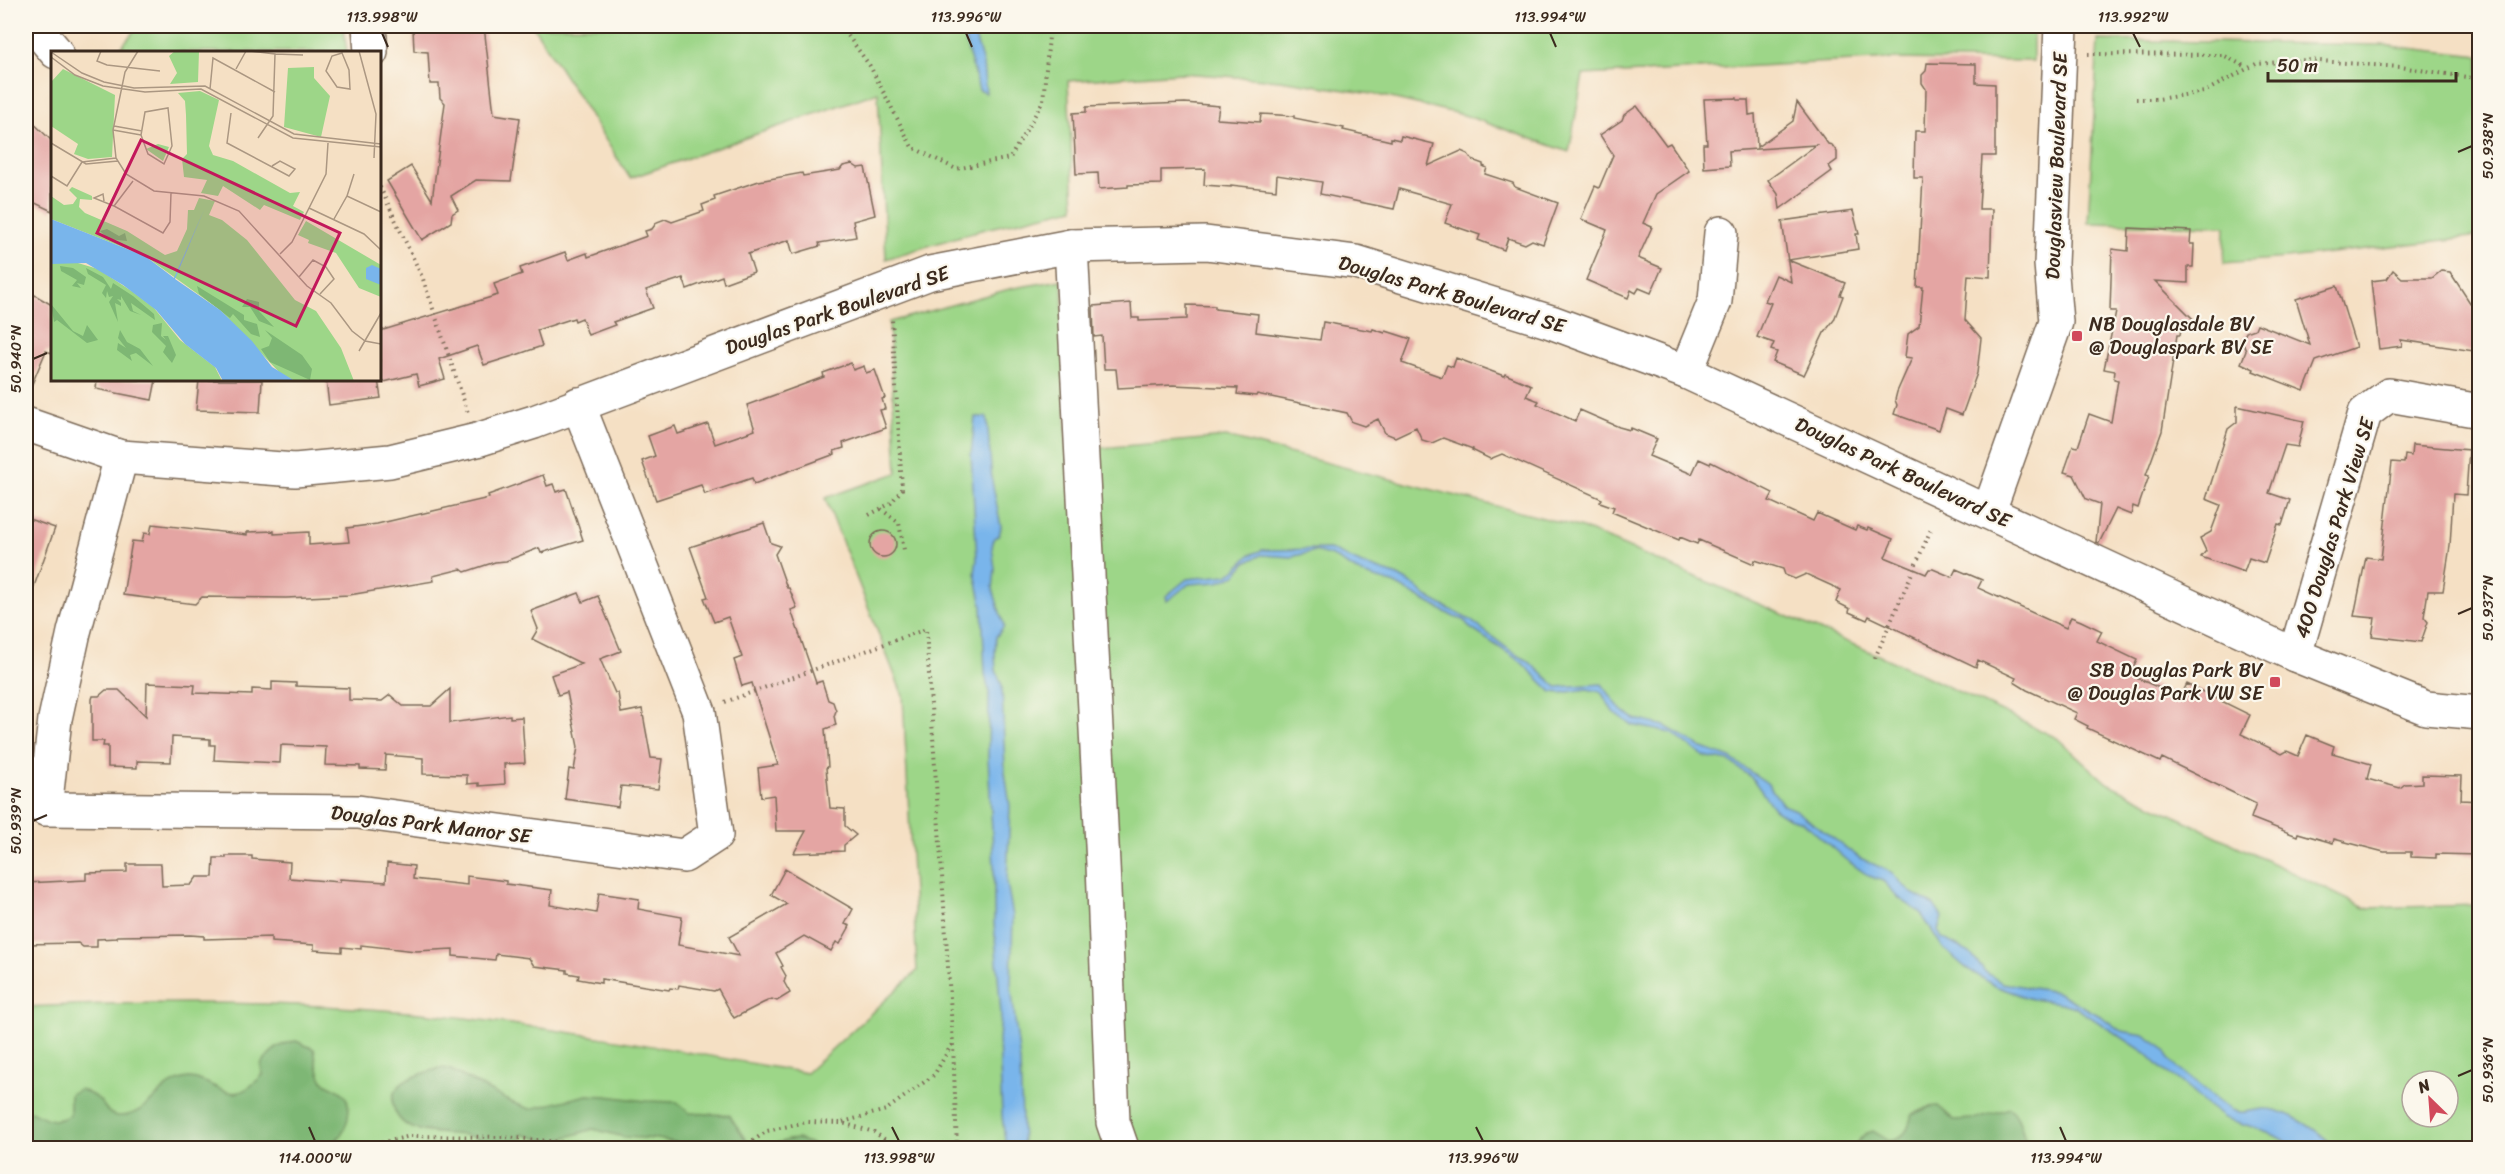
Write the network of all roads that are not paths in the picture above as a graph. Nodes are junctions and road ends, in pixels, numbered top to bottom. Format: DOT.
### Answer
graph roads {
  1 [pos="34,26"];
  2 [pos="369,26"];
  3 [pos="2061,26"];
  4 [pos="55,51"];
  5 [pos="371,51"];
  6 [pos="1721,233"];
  7 [pos="1071,246"];
  8 [pos="1686,372"];
  9 [pos="578,404"];
  10 [pos="2480,411"];
  11 [pos="26,424"];
  12 [pos="120,457"];
  13 [pos="1989,511"];
  14 [pos="2295,654"];
  15 [pos="2480,713"];
  16 [pos="35,809"];
  17 [pos="1122,1149"];
  1 -- 4 [label="street"];
  2 -- 5 [label="street"];
  3 -- 13 [label="street, Douglasview Boulevard SE"];
  6 -- 8 [label="street"];
  7 -- 8 [label="street, Douglas Park Boulevard SE"];
  7 -- 9 [label="street, Douglas Park Boulevard SE"];
  7 -- 17 [label="street"];
  8 -- 13 [label="street, Douglas Park Boulevard SE"];
  9 -- 12 [label="street, Douglas Park Boulevard SE"];
  9 -- 16 [label="street, Douglas Park Manor SE"];
  10 -- 14 [label="street, 400 Douglas Park View SE"];
  11 -- 12 [label="street, Douglas Park Boulevard SE"];
  12 -- 16 [label="street, Douglas Park Manor SE"];
  13 -- 14 [label="street, Douglas Park Boulevard SE"];
  14 -- 15 [label="street, Douglas Park Boulevard SE"];
}
